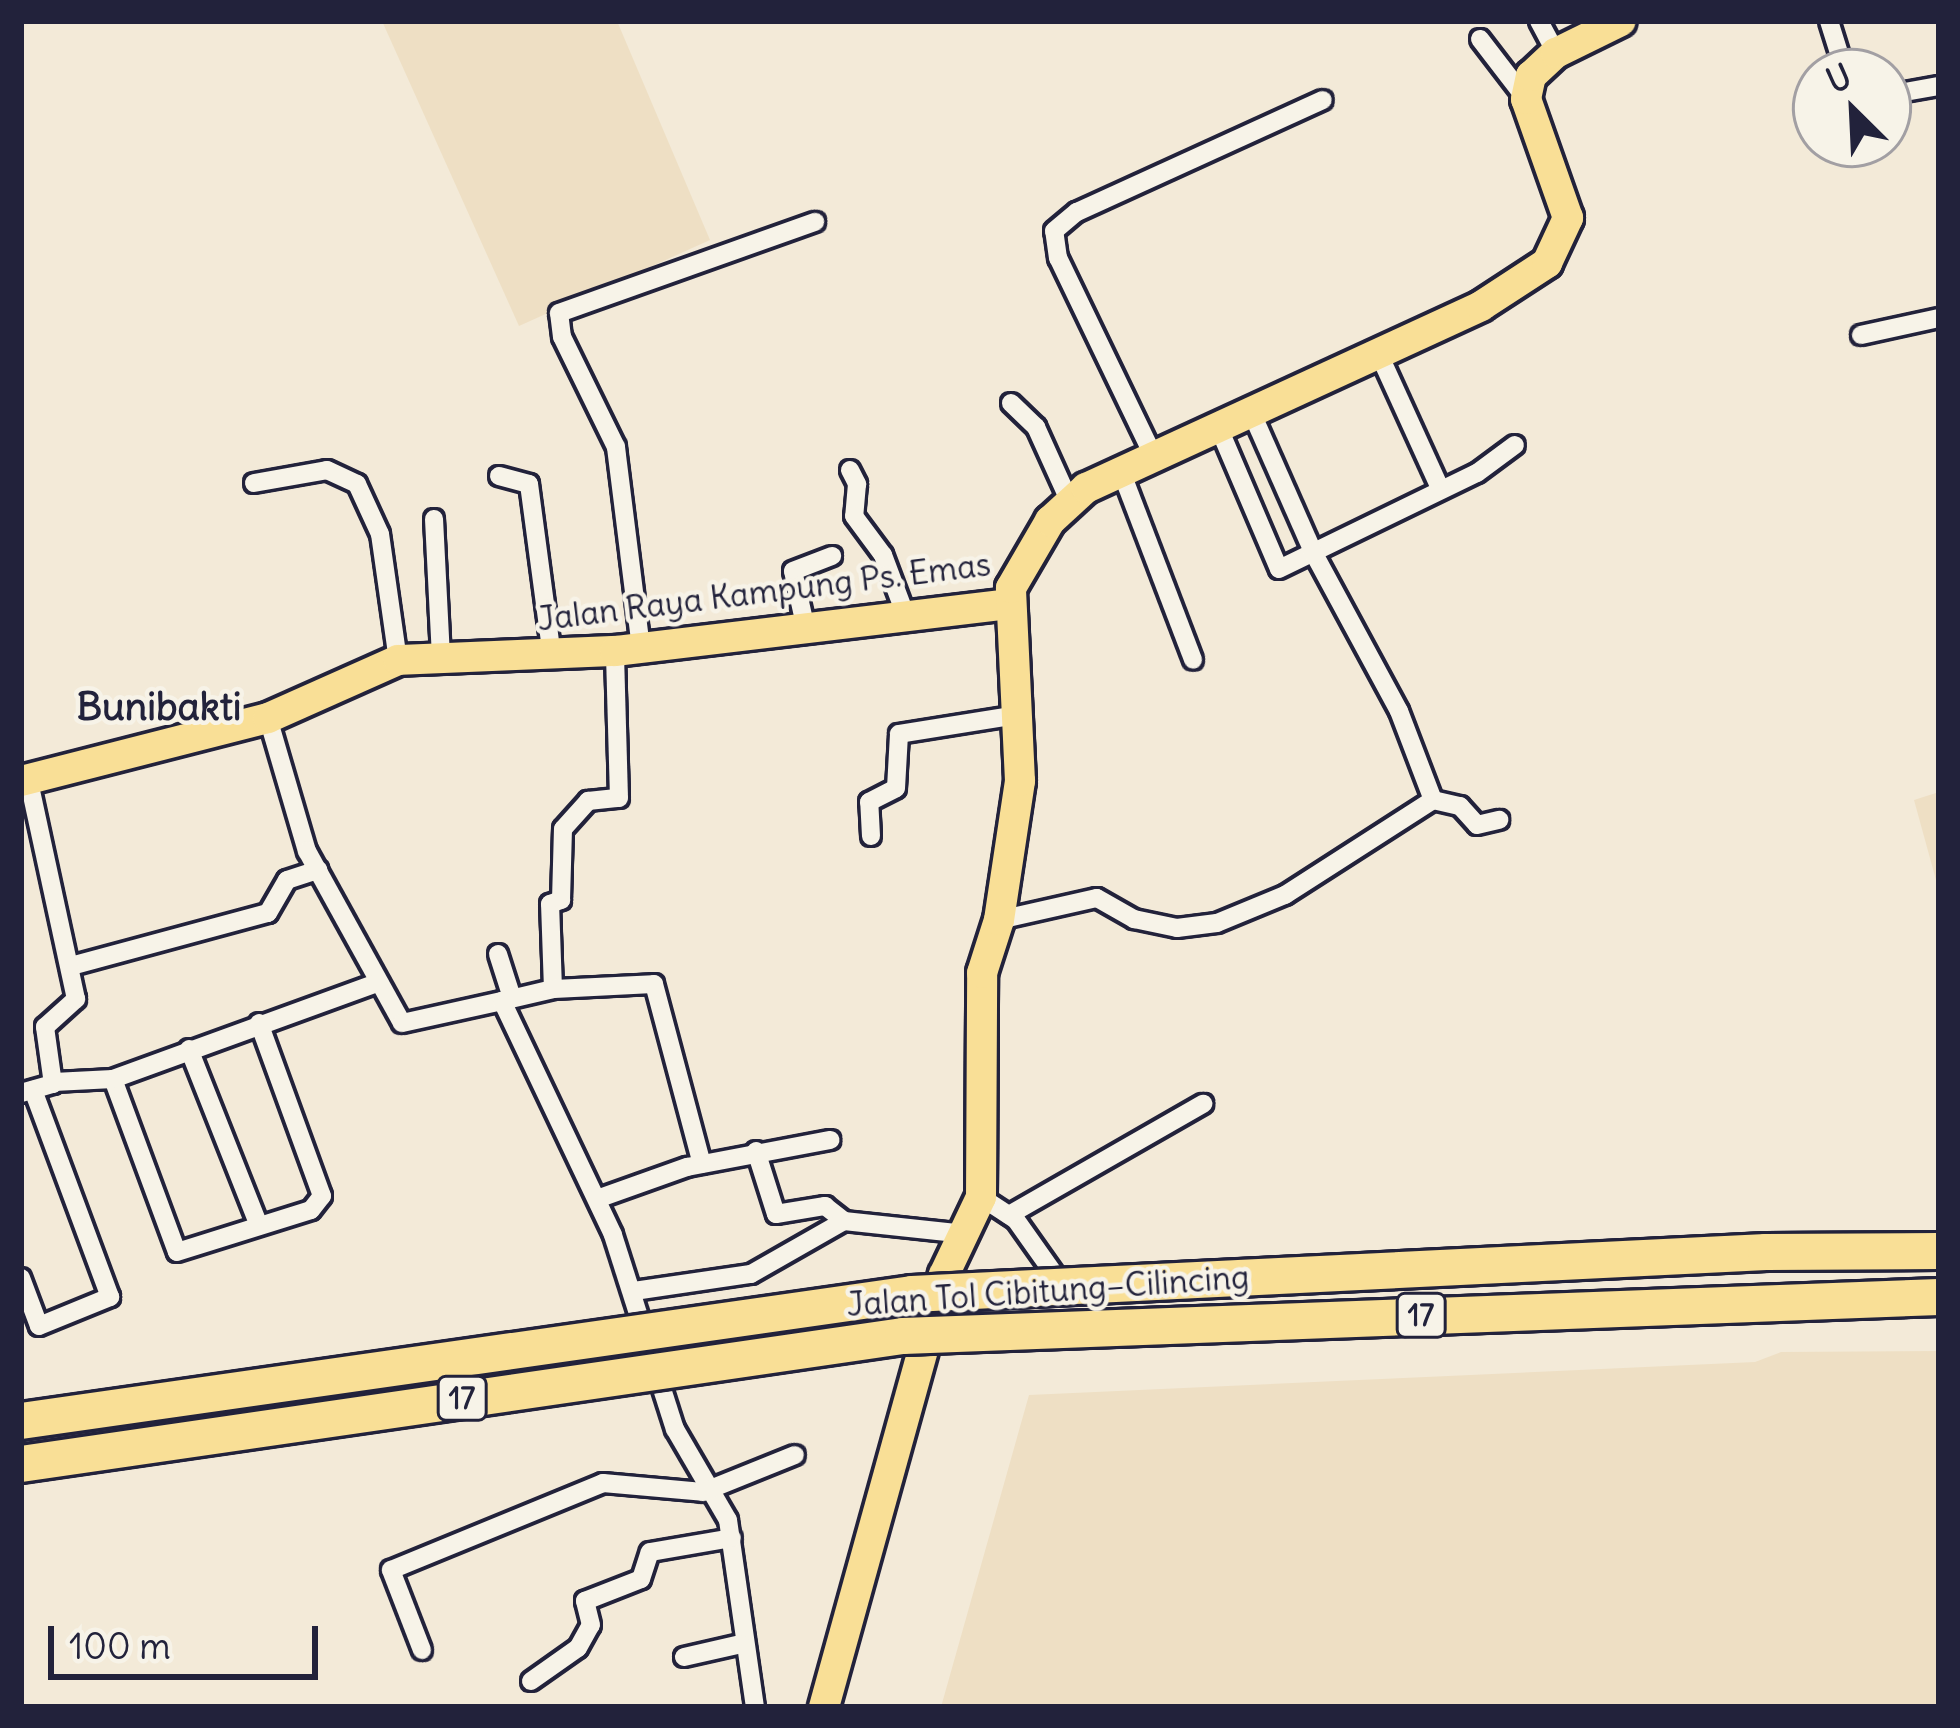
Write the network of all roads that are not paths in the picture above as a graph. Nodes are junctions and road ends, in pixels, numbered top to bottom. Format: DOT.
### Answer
graph roads {
  1 [pos="1539,21"];
  2 [pos="1604,24"];
  3 [pos="1480,40"];
  4 [pos="1556,53"];
  5 [pos="1323,100"];
  6 [pos="1526,100"];
  7 [pos="815,222"];
  8 [pos="1939,318"];
  9 [pos="1861,334"];
  10 [pos="1378,352"];
  11 [pos="1011,403"];
  12 [pos="1251,411"];
  13 [pos="1218,426"];
  14 [pos="1516,445"];
  15 [pos="1154,455"];
  16 [pos="850,470"];
  17 [pos="1120,471"];
  18 [pos="499,476"];
  19 [pos="254,483"];
  20 [pos="1439,486"];
  21 [pos="1069,500"];
  22 [pos="434,519"];
  23 [pos="1314,554"];
  24 [pos="832,556"];
  25 [pos="1008,604"];
  26 [pos="904,611"];
  27 [pos="806,629"];
  28 [pos="628,650"];
  29 [pos="552,656"];
  30 [pos="441,657"];
  31 [pos="398,660"];
  32 [pos="1193,660"];
  33 [pos="1018,715"];
  34 [pos="268,718"];
  35 [pos="25,781"];
  36 [pos="1433,800"];
  37 [pos="1499,820"];
  38 [pos="871,836"];
  39 [pos="318,870"];
  40 [pos="999,920"];
  41 [pos="498,954"];
  42 [pos="71,966"];
  43 [pos="379,982"];
  44 [pos="553,989"];
  45 [pos="507,999"];
  46 [pos="259,1024"];
  47 [pos="189,1049"];
  48 [pos="113,1079"];
  49 [pos="54,1082"];
  50 [pos="27,1092"];
  51 [pos="1203,1104"];
  52 [pos="830,1139"];
  53 [pos="756,1151"];
  54 [pos="702,1164"];
  55 [pos="980,1197"];
  56 [pos="596,1199"];
  57 [pos="1009,1215"];
  58 [pos="844,1221"];
  59 [pos="259,1226"];
  60 [pos="965,1234"];
  61 [pos="1939,1252"];
  62 [pos="1055,1275"];
  63 [pos="21,1279"];
  64 [pos="634,1291"];
  65 [pos="1939,1297"];
  66 [pos="21,1421"];
  67 [pos="795,1456"];
  68 [pos="21,1464"];
  69 [pos="714,1491"];
  70 [pos="732,1538"];
  71 [pos="742,1644"];
  72 [pos="422,1650"];
  73 [pos="684,1657"];
  74 [pos="531,1681"];
  75 [pos="755,1707"];
  76 [pos="824,1707"];
  1 -- 4 [label="street"];
  2 -- 4 [label="main road"];
  3 -- 6 [label="street"];
  4 -- 6 [label="main road"];
  5 -- 15 [label="street"];
  6 -- 10 [label="main road, Jalan Raya Kampung Ps. Emas"];
  7 -- 28 [label="street"];
  8 -- 9 [label="street"];
  10 -- 12 [label="main road, Jalan Raya Kampung Ps. Emas"];
  10 -- 20 [label="street"];
  11 -- 21 [label="street"];
  12 -- 13 [label="main road, Jalan Raya Kampung Ps. Emas"];
  12 -- 23 [label="street"];
  13 -- 15 [label="main road, Jalan Raya Kampung Ps. Emas"];
  13 -- 23 [label="street"];
  14 -- 20 [label="street"];
  15 -- 17 [label="main road, Jalan Raya Kampung Ps. Emas"];
  16 -- 26 [label="street"];
  17 -- 21 [label="main road, Jalan Raya Kampung Ps. Emas"];
  17 -- 32 [label="street"];
  18 -- 29 [label="street"];
  19 -- 31 [label="street"];
  20 -- 23 [label="street"];
  21 -- 25 [label="main road, Jalan Raya Kampung Ps. Emas"];
  22 -- 30 [label="street"];
  23 -- 36 [label="street"];
  24 -- 27 [label="street"];
  25 -- 26 [label="main road, Jalan Raya Kampung Ps. Emas"];
  25 -- 33 [label="main road"];
  26 -- 27 [label="main road, Jalan Raya Kampung Ps. Emas"];
  27 -- 28 [label="main road, Jalan Raya Kampung Ps. Emas"];
  28 -- 29 [label="main road, Jalan Raya Kampung Ps. Emas"];
  28 -- 44 [label="street"];
  29 -- 30 [label="main road, Jalan Raya Kampung Ps. Emas"];
  30 -- 31 [label="main road, Jalan Raya Kampung Ps. Emas"];
  31 -- 34 [label="main road, Jalan Raya Kampung Ps. Emas"];
  33 -- 38 [label="street"];
  33 -- 40 [label="main road"];
  34 -- 35 [label="main road, Jalan Raya Kampung Ps. Emas"];
  34 -- 39 [label="street"];
  35 -- 42 [label="street"];
  36 -- 37 [label="street"];
  36 -- 40 [label="street"];
  39 -- 42 [label="street"];
  39 -- 43 [label="street"];
  40 -- 55 [label="main road"];
  41 -- 45 [label="street"];
  42 -- 49 [label="street"];
  43 -- 45 [label="street"];
  43 -- 46 [label="street"];
  44 -- 45 [label="street"];
  44 -- 54 [label="street"];
  45 -- 56 [label="street"];
  46 -- 47 [label="street"];
  46 -- 59 [label="street"];
  47 -- 48 [label="street"];
  47 -- 59 [label="street"];
  48 -- 49 [label="street"];
  48 -- 59 [label="street"];
  49 -- 50 [label="street"];
  50 -- 63 [label="street"];
  51 -- 57 [label="street"];
  52 -- 53 [label="street"];
  53 -- 54 [label="street"];
  53 -- 58 [label="street"];
  54 -- 56 [label="street"];
  55 -- 57 [label="street"];
  55 -- 60 [label="main road"];
  56 -- 64 [label="street"];
  57 -- 62 [label="street"];
  58 -- 60 [label="street"];
  58 -- 64 [label="street"];
  60 -- 76 [label="main road"];
  61 -- 66 [label="highway, Jalan Tol Cibitung–Cilincing / 17, bridge"];
  64 -- 69 [label="street"];
  65 -- 68 [label="highway, Jalan Tol Cibitung–Cilincing / 17, bridge"];
  67 -- 69 [label="street"];
  69 -- 70 [label="street"];
  69 -- 72 [label="street"];
  70 -- 71 [label="street"];
  70 -- 74 [label="street"];
  71 -- 73 [label="street"];
  71 -- 75 [label="street"];
}
